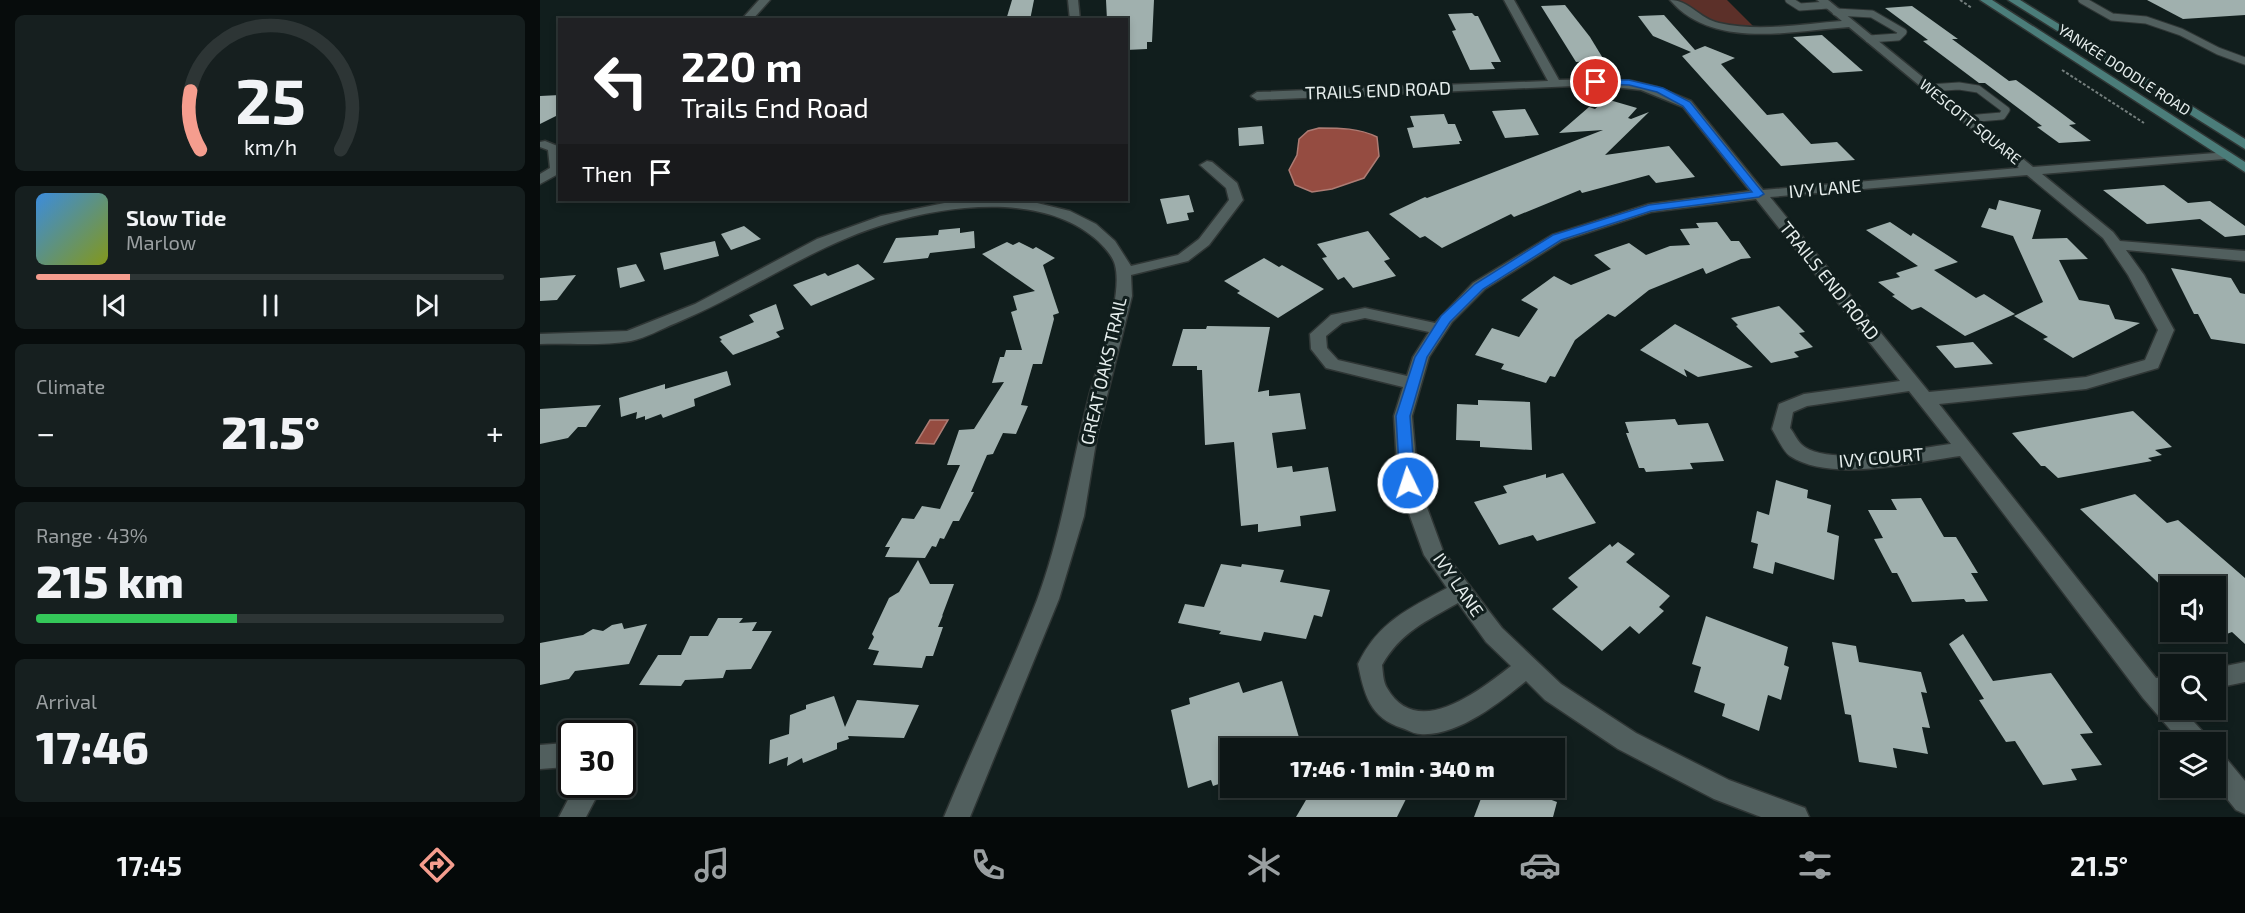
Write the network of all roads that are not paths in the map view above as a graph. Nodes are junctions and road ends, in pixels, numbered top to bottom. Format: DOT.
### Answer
graph roads {
  1 [pos="765,0"];
  2 [pos="1073,0"];
  3 [pos="1509,0"];
  4 [pos="1675,0"];
  5 [pos="1789,0"];
  6 [pos="1985,0"];
  7 [pos="2013,0"];
  8 [pos="2082,0"];
  9 [pos="1829,6"];
  10 [pos="748,18"];
  11 [pos="1075,18"];
  12 [pos="2019,22"];
  13 [pos="1850,24"];
  14 [pos="1869,39"];
  15 [pos="2245,61"];
  16 [pos="1556,84"];
  17 [pos="1929,88"];
  18 [pos="1257,96"];
  19 [pos="1966,119"];
  20 [pos="558,139"];
  21 [pos="542,146"];
  22 [pos="2245,147"];
  23 [pos="2224,155"];
  24 [pos="2245,160"];
  25 [pos="1207,165"];
  26 [pos="2245,168"];
  27 [pos="2031,172"];
  28 [pos="540,180"];
  29 [pos="1759,194"];
  30 [pos="2115,245"];
  31 [pos="2245,256"];
  32 [pos="1123,272"];
  33 [pos="1439,329"];
  34 [pos="540,339"];
  35 [pos="1413,383"];
  36 [pos="1918,392"];
  37 [pos="1965,450"];
  38 [pos="1461,591"];
  39 [pos="1527,667"];
  40 [pos="2245,672"];
  41 [pos="2226,676"];
  42 [pos="2160,687"];
  43 [pos="558,755"];
  44 [pos="540,756"];
  45 [pos="2226,778"];
  46 [pos="583,798"];
  47 [pos="2245,801"];
  48 [pos="572,817"];
  49 [pos="957,817"];
  50 [pos="1796,817"];
  1 -- 10 [label="street"];
  2 -- 11 [label="street"];
  3 -- 16 [label="street"];
  4 -- 13 [label="street"];
  5 -- 9 [label="lane"];
  6 -- 12 [label="main road, YANKEE DOODLE ROAD"];
  7 -- 22 [label="main road, YANKEE DOODLE ROAD"];
  8 -- 15 [label="lane"];
  9 -- 13 [label="street, WESCOTT SQUARE"];
  9 -- 14 [label="lane"];
  12 -- 22 [label="main road"];
  12 -- 23 [label="main road, YANKEE DOODLE ROAD"];
  13 -- 14 [label="street, WESCOTT SQUARE"];
  14 -- 17 [label="street, WESCOTT SQUARE"];
  16 -- 18 [label="street, TRAILS END ROAD"];
  16 -- 29 [label="street, TRAILS END ROAD"];
  17 -- 19 [label="street, WESCOTT SQUARE"];
  17 -- 19 [label="lane"];
  19 -- 27 [label="street, WESCOTT SQUARE"];
  20 -- 21 [label="street"];
  21 -- 28 [label="street"];
  23 -- 24 [label="main road"];
  23 -- 26 [label="main road, YANKEE DOODLE ROAD"];
  23 -- 27 [label="street, IVY LANE"];
  25 -- 32 [label="street"];
  27 -- 29 [label="street, IVY LANE"];
  27 -- 30 [label="street, WESCOTT SQUARE"];
  29 -- 33 [label="street, IVY LANE"];
  29 -- 36 [label="street, TRAILS END ROAD"];
  30 -- 31 [label="street"];
  30 -- 36 [label="street, WESCOTT SQUARE"];
  32 -- 34 [label="street, GREAT OAKS TRAIL"];
  32 -- 49 [label="street, GREAT OAKS TRAIL"];
  33 -- 35 [label="street, IVY LANE"];
  33 -- 35 [label="street"];
  35 -- 38 [label="street, IVY LANE"];
  36 -- 37 [label="street, TRAILS END ROAD"];
  36 -- 37 [label="street, IVY COURT"];
  37 -- 42 [label="street, TRAILS END ROAD"];
  38 -- 39 [label="street, IVY LANE"];
  38 -- 39 [label="street"];
  39 -- 50 [label="street, IVY LANE"];
  40 -- 41 [label="street"];
  43 -- 44 [label="street"];
  45 -- 47 [label="street"];
  46 -- 48 [label="street"];
}
